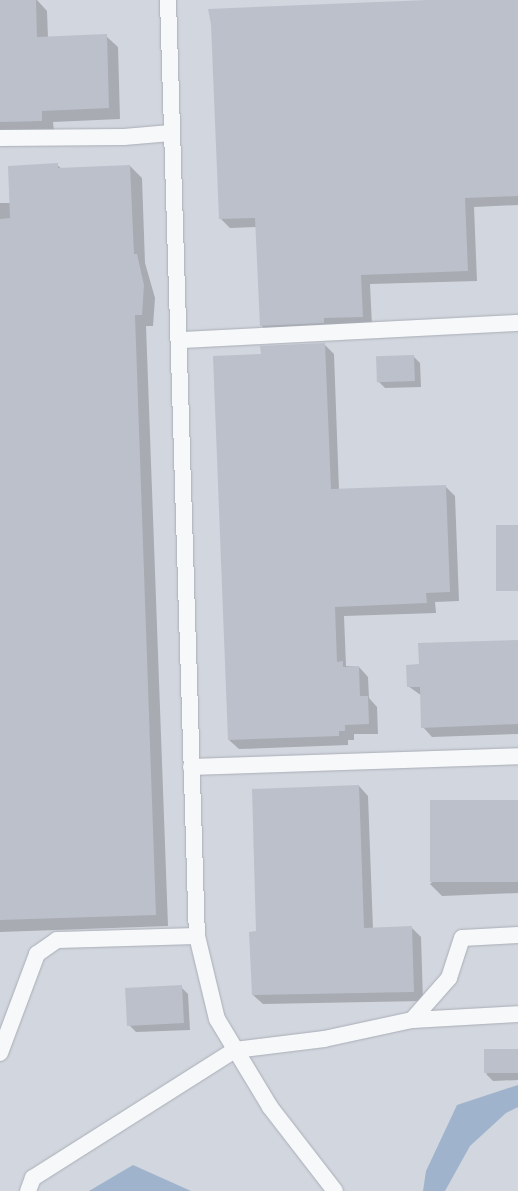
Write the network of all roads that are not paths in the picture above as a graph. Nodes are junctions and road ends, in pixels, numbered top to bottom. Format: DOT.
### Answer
graph roads {
  1 [pos="168,0"];
  2 [pos="171,133"];
  3 [pos="0,138"];
  4 [pos="518,323"];
  5 [pos="181,340"];
  6 [pos="518,756"];
  7 [pos="191,767"];
  8 [pos="518,935"];
  9 [pos="197,936"];
  10 [pos="518,1014"];
  11 [pos="412,1020"];
  12 [pos="235,1050"];
  13 [pos="0,1054"];
  14 [pos="28,1191"];
  15 [pos="335,1191"];
  1 -- 2 [label="lane"];
  2 -- 3 [label="lane"];
  2 -- 5 [label="lane"];
  4 -- 5 [label="lane"];
  5 -- 7 [label="lane"];
  6 -- 7 [label="lane"];
  7 -- 9 [label="lane"];
  8 -- 11 [label="lane"];
  9 -- 12 [label="lane"];
  9 -- 13 [label="lane"];
  10 -- 11 [label="lane"];
  11 -- 12 [label="lane"];
  12 -- 14 [label="lane"];
  12 -- 15 [label="lane"];
}
